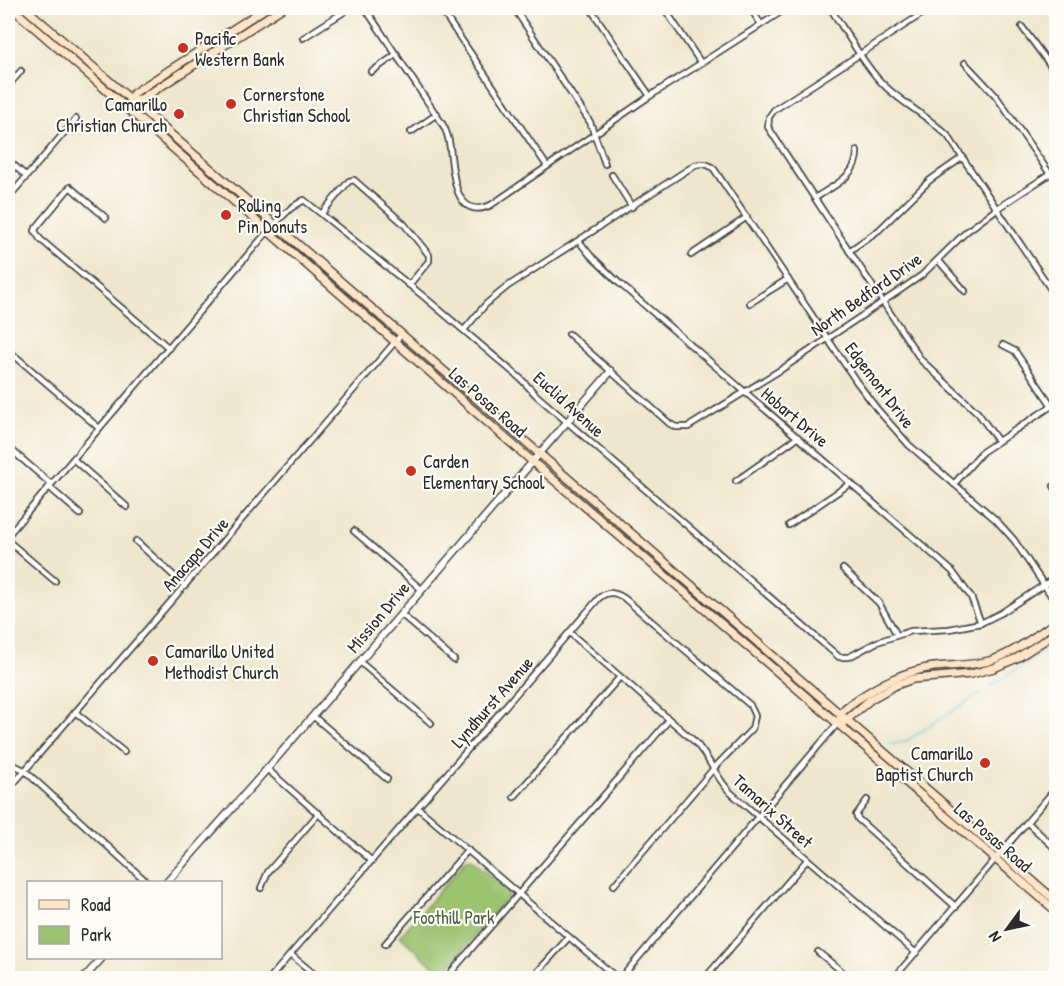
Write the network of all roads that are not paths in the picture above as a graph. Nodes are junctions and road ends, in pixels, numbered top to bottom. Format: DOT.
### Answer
graph roads {
  1 [pos="12,8"];
  2 [pos="25,8"];
  3 [pos="266,8"];
  4 [pos="282,8"];
  5 [pos="350,8"];
  6 [pos="365,8"];
  7 [pos="440,8"];
  8 [pos="514,8"];
  9 [pos="590,8"];
  10 [pos="664,8"];
  11 [pos="750,8"];
  12 [pos="787,8"];
  13 [pos="830,8"];
  14 [pos="931,8"];
  15 [pos="761,24"];
  16 [pos="1023,27"];
  17 [pos="303,38"];
  18 [pos="861,53"];
  19 [pos="397,54"];
  20 [pos="701,63"];
  21 [pos="965,63"];
  22 [pos="21,71"];
  23 [pos="371,72"];
  24 [pos="1056,73"];
  25 [pos="8,86"];
  26 [pos="650,96"];
  27 [pos="131,100"];
  28 [pos="125,106"];
  29 [pos="437,114"];
  30 [pos="76,119"];
  31 [pos="411,132"];
  32 [pos="595,133"];
  33 [pos="857,151"];
  34 [pos="963,157"];
  35 [pos="8,160"];
  36 [pos="605,164"];
  37 [pos="547,166"];
  38 [pos="1056,170"];
  39 [pos="1050,174"];
  40 [pos="612,175"];
  41 [pos="27,176"];
  42 [pos="8,198"];
  43 [pos="814,198"];
  44 [pos="632,207"];
  45 [pos="998,208"];
  46 [pos="322,213"];
  47 [pos="747,217"];
  48 [pos="106,218"];
  49 [pos="272,227"];
  50 [pos="579,241"];
  51 [pos="849,250"];
  52 [pos="691,255"];
  53 [pos="938,260"];
  54 [pos="788,279"];
  55 [pos="409,285"];
  56 [pos="965,291"];
  57 [pos="1056,297"];
  58 [pos="884,302"];
  59 [pos="750,303"];
  60 [pos="464,330"];
  61 [pos="568,334"];
  62 [pos="402,335"];
  63 [pos="828,338"];
  64 [pos="396,342"];
  65 [pos="1003,345"];
  66 [pos="169,348"];
  67 [pos="8,350"];
  68 [pos="611,371"];
  69 [pos="745,393"];
  70 [pos="1054,404"];
  71 [pos="567,422"];
  72 [pos="99,428"];
  73 [pos="798,437"];
  74 [pos="998,441"];
  75 [pos="8,447"];
  76 [pos="539,455"];
  77 [pos="73,459"];
  78 [pos="533,462"];
  79 [pos="736,481"];
  80 [pos="851,483"];
  81 [pos="954,484"];
  82 [pos="50,486"];
  83 [pos="127,507"];
  84 [pos="80,514"];
  85 [pos="789,525"];
  86 [pos="354,531"];
  87 [pos="8,535"];
  88 [pos="8,541"];
  89 [pos="136,541"];
  90 [pos="843,569"];
  91 [pos="1056,577"];
  92 [pos="55,581"];
  93 [pos="1045,584"];
  94 [pos="184,586"];
  95 [pos="421,589"];
  96 [pos="1056,603"];
  97 [pos="401,614"];
  98 [pos="1056,622"];
  99 [pos="981,623"];
  100 [pos="570,633"];
  101 [pos="1056,633"];
  102 [pos="897,635"];
  103 [pos="454,660"];
  104 [pos="360,662"];
  105 [pos="620,677"];
  106 [pos="75,712"];
  107 [pos="840,714"];
  108 [pos="314,716"];
  109 [pos="669,720"];
  110 [pos="848,720"];
  111 [pos="431,723"];
  112 [pos="838,723"];
  113 [pos="124,752"];
  114 [pos="8,767"];
  115 [pos="714,767"];
  116 [pos="24,770"];
  117 [pos="267,770"];
  118 [pos="387,779"];
  119 [pos="1056,788"];
  120 [pos="8,790"];
  121 [pos="514,797"];
  122 [pos="867,800"];
  123 [pos="418,808"];
  124 [pos="319,813"];
  125 [pos="759,818"];
  126 [pos="1028,823"];
  127 [pos="1056,849"];
  128 [pos="468,850"];
  129 [pos="999,857"];
  130 [pos="807,860"];
  131 [pos="372,861"];
  132 [pos="146,881"];
  133 [pos="168,881"];
  134 [pos="614,885"];
  135 [pos="261,888"];
  136 [pos="519,894"];
  137 [pos="1056,901"];
  138 [pos="956,907"];
  139 [pos="1056,911"];
  140 [pos="569,937"];
  141 [pos="385,944"];
  142 [pos="818,952"];
  143 [pos="915,953"];
  144 [pos="291,955"];
  145 [pos="100,959"];
  146 [pos="84,978"];
  147 [pos="270,978"];
  148 [pos="319,978"];
  149 [pos="446,978"];
  150 [pos="532,978"];
  151 [pos="619,978"];
  152 [pos="705,978"];
  153 [pos="850,978"];
  154 [pos="894,978"];
  1 -- 28 [label="main road, Las Posas Road"];
  2 -- 27 [label="main road, Las Posas Road"];
  3 -- 27 [label="main road"];
  4 -- 27 [label="main road"];
  5 -- 17 [label="street"];
  6 -- 19 [label="street"];
  7 -- 37 [label="street"];
  8 -- 32 [label="street"];
  9 -- 26 [label="street"];
  10 -- 20 [label="street"];
  11 -- 15 [label="street"];
  12 -- 15 [label="street"];
  13 -- 18 [label="street"];
  14 -- 18 [label="street"];
  15 -- 20 [label="street"];
  16 -- 24 [label="street"];
  18 -- 34 [label="street"];
  18 -- 43 [label="street"];
  19 -- 23 [label="street"];
  19 -- 29 [label="street"];
  20 -- 26 [label="street"];
  21 -- 39 [label="street"];
  22 -- 25 [label="street"];
  26 -- 32 [label="street"];
  27 -- 28 [label="main road"];
  27 -- 49 [label="main road, Las Posas Road"];
  28 -- 49 [label="main road, Las Posas Road"];
  29 -- 31 [label="street"];
  29 -- 37 [label="street"];
  30 -- 41 [label="street"];
  32 -- 36 [label="street"];
  32 -- 37 [label="street"];
  33 -- 43 [label="street"];
  34 -- 45 [label="street"];
  34 -- 51 [label="street"];
  35 -- 41 [label="street"];
  38 -- 39 [label="street, North Bedford Drive"];
  39 -- 45 [label="street, North Bedford Drive"];
  40 -- 44 [label="street"];
  41 -- 42 [label="street"];
  43 -- 51 [label="street"];
  44 -- 47 [label="street, Edgemont Drive"];
  44 -- 50 [label="street"];
  45 -- 53 [label="street, North Bedford Drive"];
  45 -- 57 [label="street"];
  46 -- 49 [label="street, Euclid Avenue"];
  46 -- 55 [label="street, Euclid Avenue"];
  46 -- 55 [label="street"];
  47 -- 52 [label="street"];
  47 -- 54 [label="street, Edgemont Drive"];
  48 -- 66 [label="street"];
  49 -- 62 [label="main road, Las Posas Road"];
  49 -- 64 [label="main road, Las Posas Road"];
  49 -- 66 [label="street"];
  50 -- 60 [label="street"];
  50 -- 69 [label="street, Hobart Drive"];
  51 -- 58 [label="street"];
  53 -- 56 [label="street"];
  53 -- 58 [label="street, North Bedford Drive"];
  54 -- 59 [label="street"];
  54 -- 63 [label="street, Edgemont Drive"];
  55 -- 60 [label="street, Euclid Avenue"];
  58 -- 63 [label="street, North Bedford Drive"];
  58 -- 74 [label="street"];
  60 -- 71 [label="street, Euclid Avenue"];
  61 -- 68 [label="street"];
  62 -- 64 [label="street, Anacapa Drive"];
  62 -- 76 [label="main road, Las Posas Road"];
  63 -- 69 [label="street, North Bedford Drive"];
  63 -- 81 [label="street, Edgemont Drive"];
  64 -- 78 [label="main road, Las Posas Road"];
  64 -- 94 [label="street, Anacapa Drive"];
  65 -- 70 [label="street"];
  66 -- 72 [label="street"];
  67 -- 72 [label="street"];
  68 -- 69 [label="street, North Bedford Drive"];
  68 -- 71 [label="street, Mission Drive"];
  69 -- 73 [label="street, Hobart Drive"];
  70 -- 74 [label="street"];
  71 -- 76 [label="street, Mission Drive"];
  71 -- 102 [label="street, Euclid Avenue"];
  72 -- 77 [label="street"];
  73 -- 79 [label="street"];
  73 -- 80 [label="street, Hobart Drive"];
  74 -- 81 [label="street"];
  75 -- 82 [label="street"];
  76 -- 78 [label="street, Mission Drive"];
  76 -- 107 [label="main road, Las Posas Road"];
  77 -- 82 [label="street"];
  77 -- 83 [label="street"];
  78 -- 95 [label="street, Mission Drive"];
  78 -- 112 [label="main road, Las Posas Road"];
  80 -- 85 [label="street"];
  80 -- 99 [label="street, Hobart Drive"];
  81 -- 93 [label="street, Edgemont Drive"];
  82 -- 84 [label="street"];
  82 -- 87 [label="street"];
  86 -- 95 [label="street"];
  88 -- 92 [label="street"];
  89 -- 94 [label="street"];
  90 -- 102 [label="street"];
  91 -- 93 [label="street"];
  93 -- 96 [label="street, Edgemont Drive"];
  93 -- 99 [label="street"];
  94 -- 106 [label="street, Anacapa Drive"];
  95 -- 97 [label="street, Mission Drive"];
  97 -- 103 [label="street"];
  97 -- 104 [label="street, Mission Drive"];
  98 -- 107 [label="main road"];
  99 -- 102 [label="street"];
  100 -- 105 [label="street, Tamarix Street"];
  100 -- 115 [label="street, Lyndhurst Avenue"];
  100 -- 123 [label="street, Lyndhurst Avenue"];
  101 -- 110 [label="main road"];
  104 -- 108 [label="street, Mission Drive"];
  104 -- 111 [label="street"];
  105 -- 109 [label="street, Tamarix Street"];
  105 -- 121 [label="street"];
  106 -- 113 [label="street"];
  106 -- 116 [label="street, Anacapa Drive"];
  107 -- 110 [label="main road, Las Posas Road"];
  107 -- 112 [label="main road"];
  108 -- 117 [label="street, Mission Drive"];
  108 -- 118 [label="street"];
  109 -- 115 [label="street, Tamarix Street"];
  109 -- 136 [label="street"];
  110 -- 112 [label="main road"];
  110 -- 129 [label="main road, Las Posas Road"];
  112 -- 125 [label="street"];
  112 -- 129 [label="main road, Las Posas Road"];
  114 -- 116 [label="street"];
  115 -- 125 [label="street, Tamarix Street"];
  115 -- 134 [label="street"];
  116 -- 120 [label="street, Anacapa Drive"];
  116 -- 132 [label="street"];
  117 -- 124 [label="street"];
  117 -- 133 [label="street, Mission Drive"];
  119 -- 126 [label="street"];
  122 -- 138 [label="street"];
  123 -- 128 [label="street"];
  123 -- 131 [label="street, Lyndhurst Avenue"];
  124 -- 131 [label="street"];
  124 -- 135 [label="street"];
  125 -- 130 [label="street, Tamarix Street"];
  125 -- 151 [label="street"];
  126 -- 127 [label="street"];
  126 -- 129 [label="street"];
  128 -- 136 [label="street"];
  128 -- 141 [label="street"];
  129 -- 137 [label="main road, Las Posas Road"];
  129 -- 138 [label="street"];
  129 -- 139 [label="main road, Las Posas Road"];
  130 -- 143 [label="street, Tamarix Street"];
  130 -- 152 [label="street"];
  131 -- 144 [label="street, Lyndhurst Avenue"];
  136 -- 140 [label="street"];
  136 -- 149 [label="street"];
  138 -- 143 [label="street"];
  140 -- 150 [label="street"];
  140 -- 151 [label="street"];
  142 -- 153 [label="street"];
  143 -- 154 [label="street"];
  144 -- 147 [label="street, Lyndhurst Avenue"];
  144 -- 148 [label="street"];
  145 -- 146 [label="street"];
}
